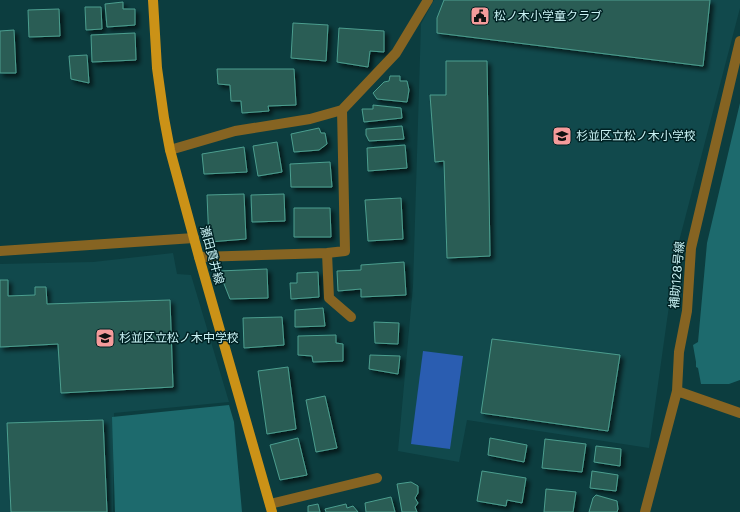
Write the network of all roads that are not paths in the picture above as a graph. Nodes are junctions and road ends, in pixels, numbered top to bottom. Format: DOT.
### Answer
graph roads {
  1 [pos="153,0"];
  2 [pos="428,0"];
  3 [pos="740,41"];
  4 [pos="342,110"];
  5 [pos="170,150"];
  6 [pos="194,238"];
  7 [pos="0,251"];
  8 [pos="327,253"];
  9 [pos="199,257"];
  10 [pos="351,317"];
  11 [pos="677,391"];
  12 [pos="740,414"];
  13 [pos="377,478"];
  14 [pos="271,508"];
  15 [pos="645,512"];
  1 -- 5 [label="main road, 瀬田貫井線"];
  2 -- 4 [label="street"];
  3 -- 11 [label="street, 補助128号線"];
  4 -- 5 [label="street"];
  4 -- 8 [label="street"];
  5 -- 6 [label="main road, 瀬田貫井線"];
  6 -- 7 [label="street"];
  6 -- 9 [label="main road, 瀬田貫井線"];
  8 -- 9 [label="street"];
  8 -- 10 [label="street"];
  9 -- 14 [label="main road, 瀬田貫井線"];
  11 -- 12 [label="street"];
  11 -- 15 [label="street, 補助128号線"];
  13 -- 14 [label="street"];
}
